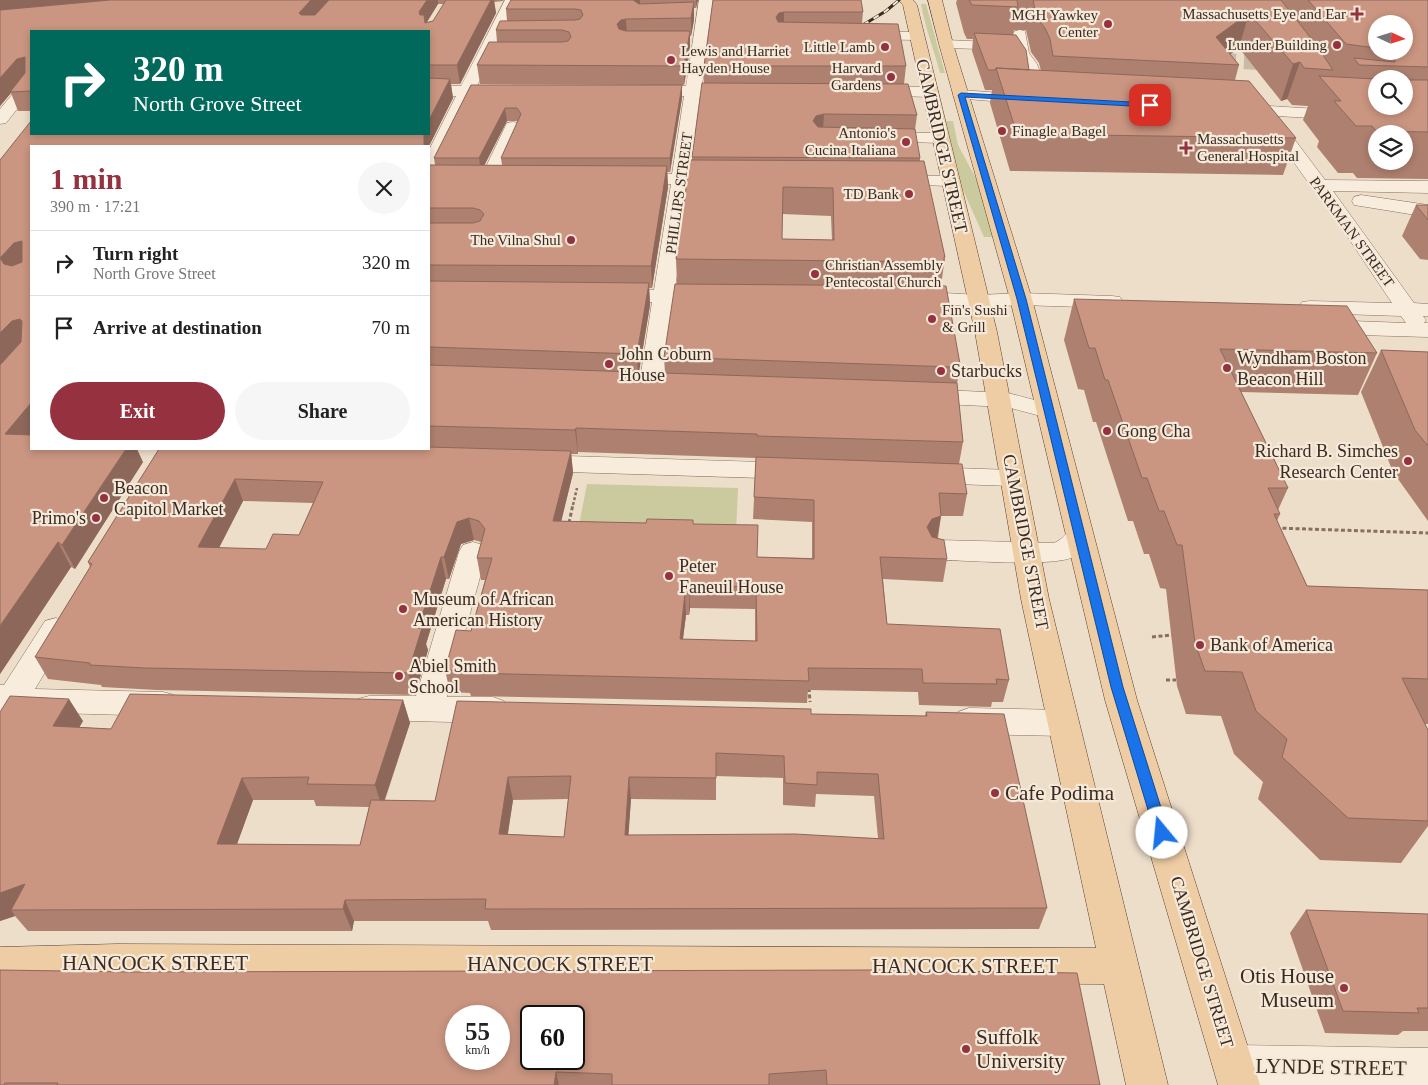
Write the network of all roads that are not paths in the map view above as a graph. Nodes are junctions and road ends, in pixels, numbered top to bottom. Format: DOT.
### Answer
graph roads {
  1 [pos="906,0"];
  2 [pos="935,0"];
  3 [pos="508,7"];
  4 [pos="701,9"];
  5 [pos="850,36"];
  6 [pos="917,36"];
  7 [pos="946,44"];
  8 [pos="30,85"];
  9 [pos="9,88"];
  10 [pos="430,91"];
  11 [pos="467,91"];
  12 [pos="521,91"];
  13 [pos="626,91"];
  14 [pos="693,91"];
  15 [pos="756,91"];
  16 [pos="853,92"];
  17 [pos="929,92"];
  18 [pos="961,95"];
  19 [pos="1037,99"];
  20 [pos="1057,100"];
  21 [pos="1261,103"];
  22 [pos="1226,108"];
  23 [pos="1363,117"];
  24 [pos="0,119"];
  25 [pos="513,128"];
  26 [pos="861,137"];
  27 [pos="940,138"];
  28 [pos="433,175"];
  29 [pos="471,179"];
  30 [pos="489,179"];
  31 [pos="509,179"];
  32 [pos="608,179"];
  33 [pos="681,179"];
  34 [pos="741,179"];
  35 [pos="869,180"];
  36 [pos="951,181"];
  37 [pos="1428,188"];
  38 [pos="1324,192"];
  39 [pos="1428,211"];
  40 [pos="591,296"];
  41 [pos="664,296"];
  42 [pos="732,296"];
  43 [pos="888,297"];
  44 [pos="979,301"];
  45 [pos="1135,302"];
  46 [pos="1289,306"];
  47 [pos="1024,308"];
  48 [pos="1421,320"];
  49 [pos="1115,321"];
  50 [pos="1301,326"];
  51 [pos="651,386"];
  52 [pos="899,395"];
  53 [pos="999,399"];
  54 [pos="1048,411"];
  55 [pos="514,462"];
  56 [pos="811,472"];
  57 [pos="900,475"];
  58 [pos="1012,478"];
  59 [pos="1079,535"];
  60 [pos="939,550"];
  61 [pos="473,552"];
  62 [pos="1027,554"];
  63 [pos="71,603"];
  64 [pos="4,704"];
  65 [pos="192,704"];
  66 [pos="340,707"];
  67 [pos="428,709"];
  68 [pos="526,711"];
  69 [pos="943,720"];
  70 [pos="1063,723"];
  71 [pos="0,965"];
  72 [pos="1119,966"];
  73 [pos="1428,1068"];
  74 [pos="1236,1075"];
  75 [pos="1146,1085"];
  1 -- 6 [label="main road, CAMBRIDGE STREET"];
  2 -- 7 [label="main road, CAMBRIDGE STREET"];
  3 -- 11 [label="street"];
  4 -- 14 [label="street, PHILLIPS STREET"];
  5 -- 6 [label="street"];
  6 -- 17 [label="main road, CAMBRIDGE STREET"];
  7 -- 18 [label="main road, CAMBRIDGE STREET"];
  7 -- 19 [label="street"];
  8 -- 9 [label="street"];
  8 -- 24 [label="street"];
  10 -- 11 [label="street"];
  11 -- 12 [label="street"];
  11 -- 28 [label="street"];
  13 -- 14 [label="street"];
  14 -- 15 [label="street"];
  14 -- 33 [label="street, PHILLIPS STREET"];
  16 -- 17 [label="street"];
  17 -- 18 [label="main road"];
  17 -- 27 [label="main road, CAMBRIDGE STREET"];
  18 -- 19 [label="street"];
  18 -- 47 [label="main road, CAMBRIDGE STREET"];
  19 -- 20 [label="street"];
  21 -- 22 [label="street"];
  21 -- 23 [label="street"];
  21 -- 38 [label="street, PARKMAN STREET"];
  25 -- 30 [label="street"];
  26 -- 27 [label="street"];
  27 -- 36 [label="main road, CAMBRIDGE STREET"];
  29 -- 30 [label="street"];
  30 -- 31 [label="street"];
  32 -- 33 [label="street"];
  33 -- 34 [label="street"];
  33 -- 41 [label="street, PHILLIPS STREET"];
  35 -- 36 [label="street"];
  36 -- 44 [label="main road, CAMBRIDGE STREET"];
  37 -- 38 [label="street"];
  38 -- 39 [label="street"];
  38 -- 48 [label="street, PARKMAN STREET"];
  40 -- 41 [label="street"];
  41 -- 42 [label="street"];
  41 -- 51 [label="street, PHILLIPS STREET"];
  43 -- 44 [label="street"];
  44 -- 47 [label="street"];
  44 -- 53 [label="main road, CAMBRIDGE STREET"];
  45 -- 47 [label="street"];
  46 -- 48 [label="street"];
  47 -- 49 [label="street"];
  47 -- 54 [label="main road, CAMBRIDGE STREET"];
  48 -- 50 [label="street"];
  52 -- 53 [label="street"];
  53 -- 54 [label="street"];
  53 -- 58 [label="main road, CAMBRIDGE STREET"];
  54 -- 59 [label="main road, CAMBRIDGE STREET"];
  55 -- 56 [label="street"];
  57 -- 58 [label="street"];
  58 -- 62 [label="main road, CAMBRIDGE STREET"];
  59 -- 62 [label="street"];
  59 -- 74 [label="main road, CAMBRIDGE STREET"];
  60 -- 62 [label="street"];
  61 -- 67 [label="street"];
  62 -- 70 [label="main road, CAMBRIDGE STREET"];
  63 -- 64 [label="street"];
  64 -- 65 [label="street"];
  66 -- 67 [label="street"];
  67 -- 68 [label="street"];
  69 -- 70 [label="street"];
  70 -- 72 [label="main road, CAMBRIDGE STREET"];
  71 -- 72 [label="main road, HANCOCK STREET"];
  72 -- 75 [label="main road, CAMBRIDGE STREET"];
  73 -- 74 [label="street, LYNDE STREET"];
}
